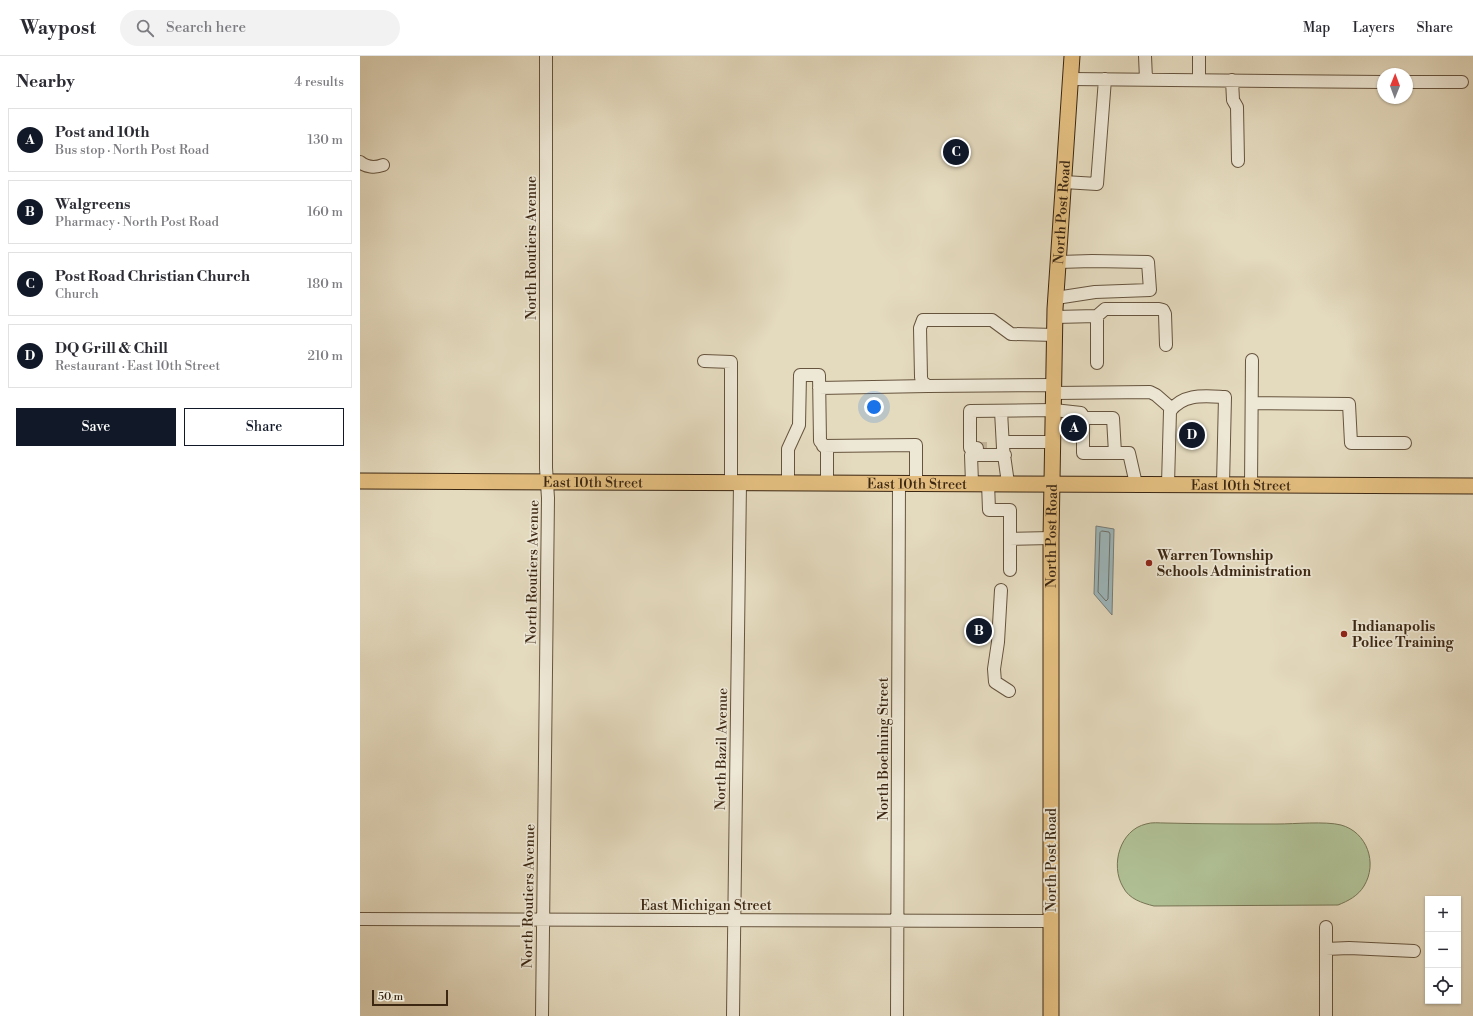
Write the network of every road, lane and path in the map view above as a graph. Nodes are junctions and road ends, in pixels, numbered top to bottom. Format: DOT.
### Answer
graph roads {
  1 [pos="546,56"];
  2 [pos="1072,56"];
  3 [pos="1145,56"];
  4 [pos="1199,56"];
  5 [pos="1071,79"];
  6 [pos="1105,79"];
  7 [pos="1146,79"];
  8 [pos="1199,80"];
  9 [pos="1232,80"];
  10 [pos="1377,82"];
  11 [pos="1413,82"];
  12 [pos="1462,82"];
  13 [pos="1238,160"];
  14 [pos="360,162"];
  15 [pos="382,165"];
  16 [pos="1064,182"];
  17 [pos="1059,262"];
  18 [pos="1056,298"];
  19 [pos="1097,316"];
  20 [pos="1055,317"];
  21 [pos="1055,335"];
  22 [pos="1166,345"];
  23 [pos="1252,360"];
  24 [pos="704,361"];
  25 [pos="1097,363"];
  26 [pos="928,386"];
  27 [pos="819,388"];
  28 [pos="1054,389"];
  29 [pos="1252,403"];
  30 [pos="1172,409"];
  31 [pos="1054,410"];
  32 [pos="1001,411"];
  33 [pos="1084,418"];
  34 [pos="1053,442"];
  35 [pos="1404,443"];
  36 [pos="823,446"];
  37 [pos="1004,448"];
  38 [pos="976,450"];
  39 [pos="1114,453"];
  40 [pos="360,481"];
  41 [pos="547,482"];
  42 [pos="788,482"];
  43 [pos="736,483"];
  44 [pos="827,483"];
  45 [pos="899,483"];
  46 [pos="916,483"];
  47 [pos="972,483"];
  48 [pos="988,483"];
  49 [pos="1008,483"];
  50 [pos="1052,484"];
  51 [pos="1136,484"];
  52 [pos="1168,484"];
  53 [pos="1223,484"];
  54 [pos="1251,485"];
  55 [pos="1473,486"];
  56 [pos="1051,538"];
  57 [pos="1010,539"];
  58 [pos="1010,570"];
  59 [pos="1000,590"];
  60 [pos="1009,691"];
  61 [pos="360,919"];
  62 [pos="543,919"];
  63 [pos="734,920"];
  64 [pos="897,921"];
  65 [pos="1051,921"];
  66 [pos="1326,927"];
  67 [pos="1326,949"];
  68 [pos="1414,951"];
  69 [pos="542,1016"];
  70 [pos="733,1016"];
  71 [pos="897,1016"];
  72 [pos="1051,1016"];
  73 [pos="1326,1016"];
  1 -- 41 [label="street, North Routiers Avenue"];
  2 -- 5 [label="main road, North Post Road"];
  3 -- 7 [label="street"];
  4 -- 8 [label="street"];
  5 -- 6 [label="street"];
  5 -- 16 [label="main road, North Post Road"];
  6 -- 7 [label="street"];
  6 -- 16 [label="street"];
  7 -- 8 [label="street"];
  8 -- 9 [label="street"];
  9 -- 10 [label="street"];
  9 -- 13 [label="street"];
  11 -- 12 [label="street"];
  14 -- 15 [label="street"];
  16 -- 17 [label="main road, North Post Road"];
  17 -- 18 [label="main road, North Post Road"];
  17 -- 18 [label="street"];
  18 -- 20 [label="main road, North Post Road"];
  19 -- 20 [label="street"];
  19 -- 22 [label="street"];
  19 -- 25 [label="street"];
  20 -- 21 [label="main road, North Post Road"];
  21 -- 26 [label="street"];
  21 -- 28 [label="main road, North Post Road"];
  23 -- 29 [label="street"];
  24 -- 43 [label="street, North Bazil Avenue"];
  26 -- 27 [label="street"];
  26 -- 28 [label="street"];
  27 -- 36 [label="street"];
  27 -- 42 [label="street"];
  28 -- 30 [label="street"];
  28 -- 31 [label="main road, North Post Road"];
  29 -- 35 [label="street"];
  29 -- 54 [label="street"];
  30 -- 52 [label="street"];
  30 -- 53 [label="street"];
  31 -- 32 [label="street"];
  31 -- 33 [label="street"];
  31 -- 34 [label="main road, North Post Road"];
  32 -- 37 [label="street"];
  32 -- 38 [label="street"];
  33 -- 39 [label="street"];
  33 -- 39 [label="street"];
  34 -- 37 [label="street"];
  34 -- 50 [label="main road, North Post Road"];
  36 -- 44 [label="street"];
  36 -- 46 [label="street"];
  37 -- 38 [label="street"];
  37 -- 38 [label="street"];
  37 -- 49 [label="street"];
  38 -- 47 [label="street"];
  39 -- 51 [label="street"];
  40 -- 41 [label="main road, East 10th Street"];
  41 -- 43 [label="main road, East 10th Street"];
  41 -- 62 [label="street, North Routiers Avenue"];
  42 -- 43 [label="main road, East 10th Street"];
  42 -- 44 [label="main road, East 10th Street"];
  43 -- 63 [label="street, North Bazil Avenue"];
  44 -- 45 [label="main road, East 10th Street"];
  45 -- 46 [label="main road, East 10th Street"];
  45 -- 64 [label="street, North Boehning Street"];
  46 -- 47 [label="main road, East 10th Street"];
  47 -- 48 [label="main road, East 10th Street"];
  48 -- 49 [label="main road, East 10th Street"];
  48 -- 57 [label="street"];
  49 -- 50 [label="main road, East 10th Street"];
  50 -- 51 [label="main road, East 10th Street"];
  50 -- 56 [label="main road, North Post Road"];
  51 -- 52 [label="main road, East 10th Street"];
  52 -- 53 [label="main road, East 10th Street"];
  53 -- 54 [label="main road, East 10th Street"];
  54 -- 55 [label="main road, East 10th Street"];
  56 -- 57 [label="street"];
  56 -- 65 [label="main road, North Post Road"];
  57 -- 58 [label="street"];
  59 -- 60 [label="street"];
  61 -- 62 [label="street, East Michigan Street"];
  62 -- 63 [label="street, East Michigan Street"];
  62 -- 69 [label="street, North Routiers Avenue"];
  63 -- 64 [label="street, East Michigan Street"];
  63 -- 70 [label="street, North Bazil Avenue"];
  64 -- 65 [label="street, East Michigan Street"];
  64 -- 71 [label="street, North Boehning Street"];
  65 -- 72 [label="main road, North Post Road"];
  66 -- 67 [label="street"];
  67 -- 68 [label="street"];
  67 -- 73 [label="street"];
}
